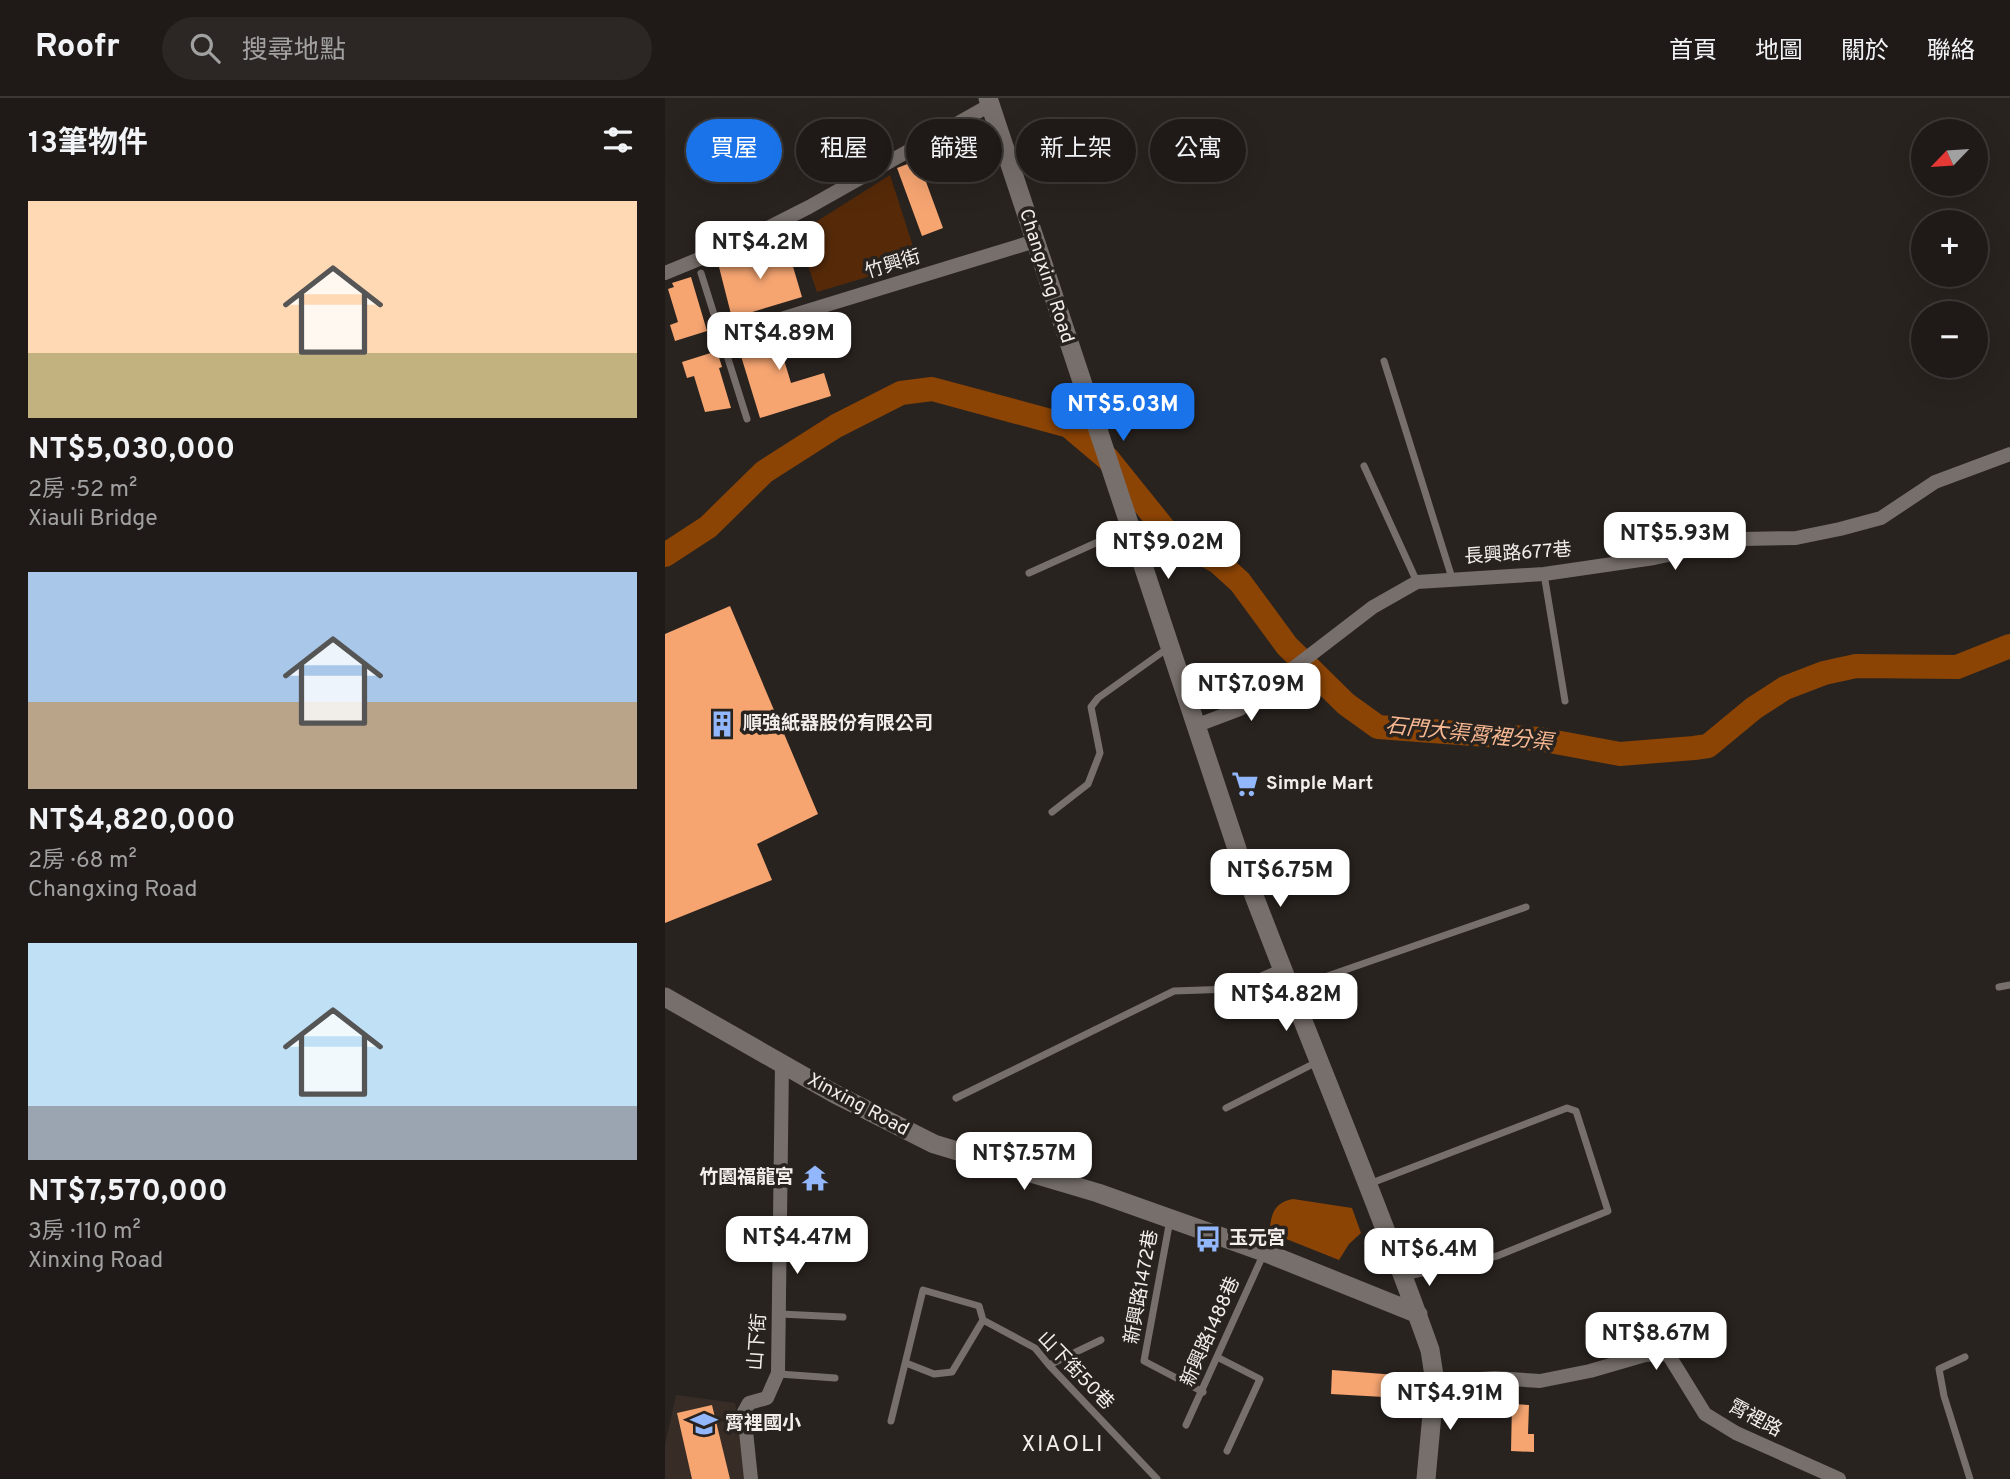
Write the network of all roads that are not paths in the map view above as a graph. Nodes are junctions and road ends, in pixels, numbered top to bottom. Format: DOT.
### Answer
graph roads {
  1 [pos="989,102"];
  2 [pos="1035,241"];
  3 [pos="665,273"];
  4 [pos="701,273"];
  5 [pos="722,337"];
  6 [pos="1384,361"];
  7 [pos="747,419"];
  8 [pos="2010,454"];
  9 [pos="1364,466"];
  10 [pos="1130,528"];
  11 [pos="1029,573"];
  12 [pos="1544,574"];
  13 [pos="1452,578"];
  14 [pos="1417,582"];
  15 [pos="1169,647"];
  16 [pos="1565,701"];
  17 [pos="1195,726"];
  18 [pos="1052,812"];
  19 [pos="1526,907"];
  20 [pos="1281,968"];
  21 [pos="2010,985"];
  22 [pos="1999,987"];
  23 [pos="1289,989"];
  24 [pos="665,997"];
  25 [pos="1320,1060"];
  26 [pos="782,1064"];
  27 [pos="956,1098"];
  28 [pos="1226,1108"];
  29 [pos="1367,1185"];
  30 [pos="1170,1219"];
  31 [pos="1264,1252"];
  32 [pos="1403,1277"];
  33 [pos="780,1314"];
  34 [pos="1418,1314"];
  35 [pos="843,1317"];
  36 [pos="983,1320"];
  37 [pos="1101,1340"];
  38 [pos="1217,1357"];
  39 [pos="1965,1357"];
  40 [pos="905,1363"];
  41 [pos="1049,1365"];
  42 [pos="778,1373"];
  43 [pos="835,1378"];
  44 [pos="1435,1382"];
  45 [pos="1203,1392"];
  46 [pos="891,1421"];
  47 [pos="1187,1425"];
  48 [pos="1227,1451"];
  49 [pos="751,1479"];
  50 [pos="1157,1479"];
  51 [pos="1426,1479"];
  52 [pos="1839,1479"];
  53 [pos="1970,1479"];
  1 -- 2 [label="main road, Changxing Road"];
  1 -- 3 [label="street"];
  2 -- 5 [label="street, 竹興街"];
  2 -- 10 [label="main road, Changxing Road"];
  4 -- 5 [label="lane"];
  5 -- 7 [label="lane"];
  6 -- 13 [label="lane"];
  8 -- 12 [label="street, 長興路677巷"];
  9 -- 14 [label="lane"];
  10 -- 11 [label="lane"];
  10 -- 15 [label="main road"];
  12 -- 13 [label="street, 長興路677巷"];
  12 -- 16 [label="lane"];
  13 -- 14 [label="street, 長興路677巷"];
  14 -- 17 [label="street, 長興路677巷"];
  15 -- 17 [label="main road"];
  15 -- 18 [label="lane"];
  17 -- 20 [label="main road"];
  19 -- 23 [label="lane"];
  20 -- 23 [label="main road"];
  20 -- 27 [label="lane"];
  21 -- 22 [label="lane"];
  23 -- 25 [label="main road"];
  24 -- 26 [label="main road, Xinxing Road"];
  25 -- 28 [label="lane"];
  25 -- 29 [label="main road"];
  26 -- 30 [label="main road, Xinxing Road"];
  26 -- 33 [label="street, 山下街"];
  29 -- 32 [label="main road"];
  29 -- 32 [label="lane"];
  30 -- 31 [label="main road, Xinxing Road"];
  30 -- 45 [label="lane, 新興路1472巷"];
  31 -- 34 [label="main road, Xinxing Road"];
  31 -- 38 [label="lane, 新興路1488巷"];
  32 -- 34 [label="main road"];
  33 -- 35 [label="lane"];
  33 -- 42 [label="street, 山下街"];
  34 -- 44 [label="main road"];
  36 -- 40 [label="lane"];
  36 -- 40 [label="lane, 山下街50巷"];
  36 -- 41 [label="lane, 山下街50巷"];
  37 -- 41 [label="lane"];
  38 -- 45 [label="lane, 新興路1488巷"];
  38 -- 48 [label="lane"];
  39 -- 53 [label="lane"];
  40 -- 46 [label="lane"];
  41 -- 50 [label="lane, 山下街50巷"];
  42 -- 43 [label="lane"];
  42 -- 49 [label="street, 山下街"];
  44 -- 51 [label="main road"];
  44 -- 52 [label="street, 霄裡路"];
  45 -- 47 [label="lane, 新興路1488巷"];
}
